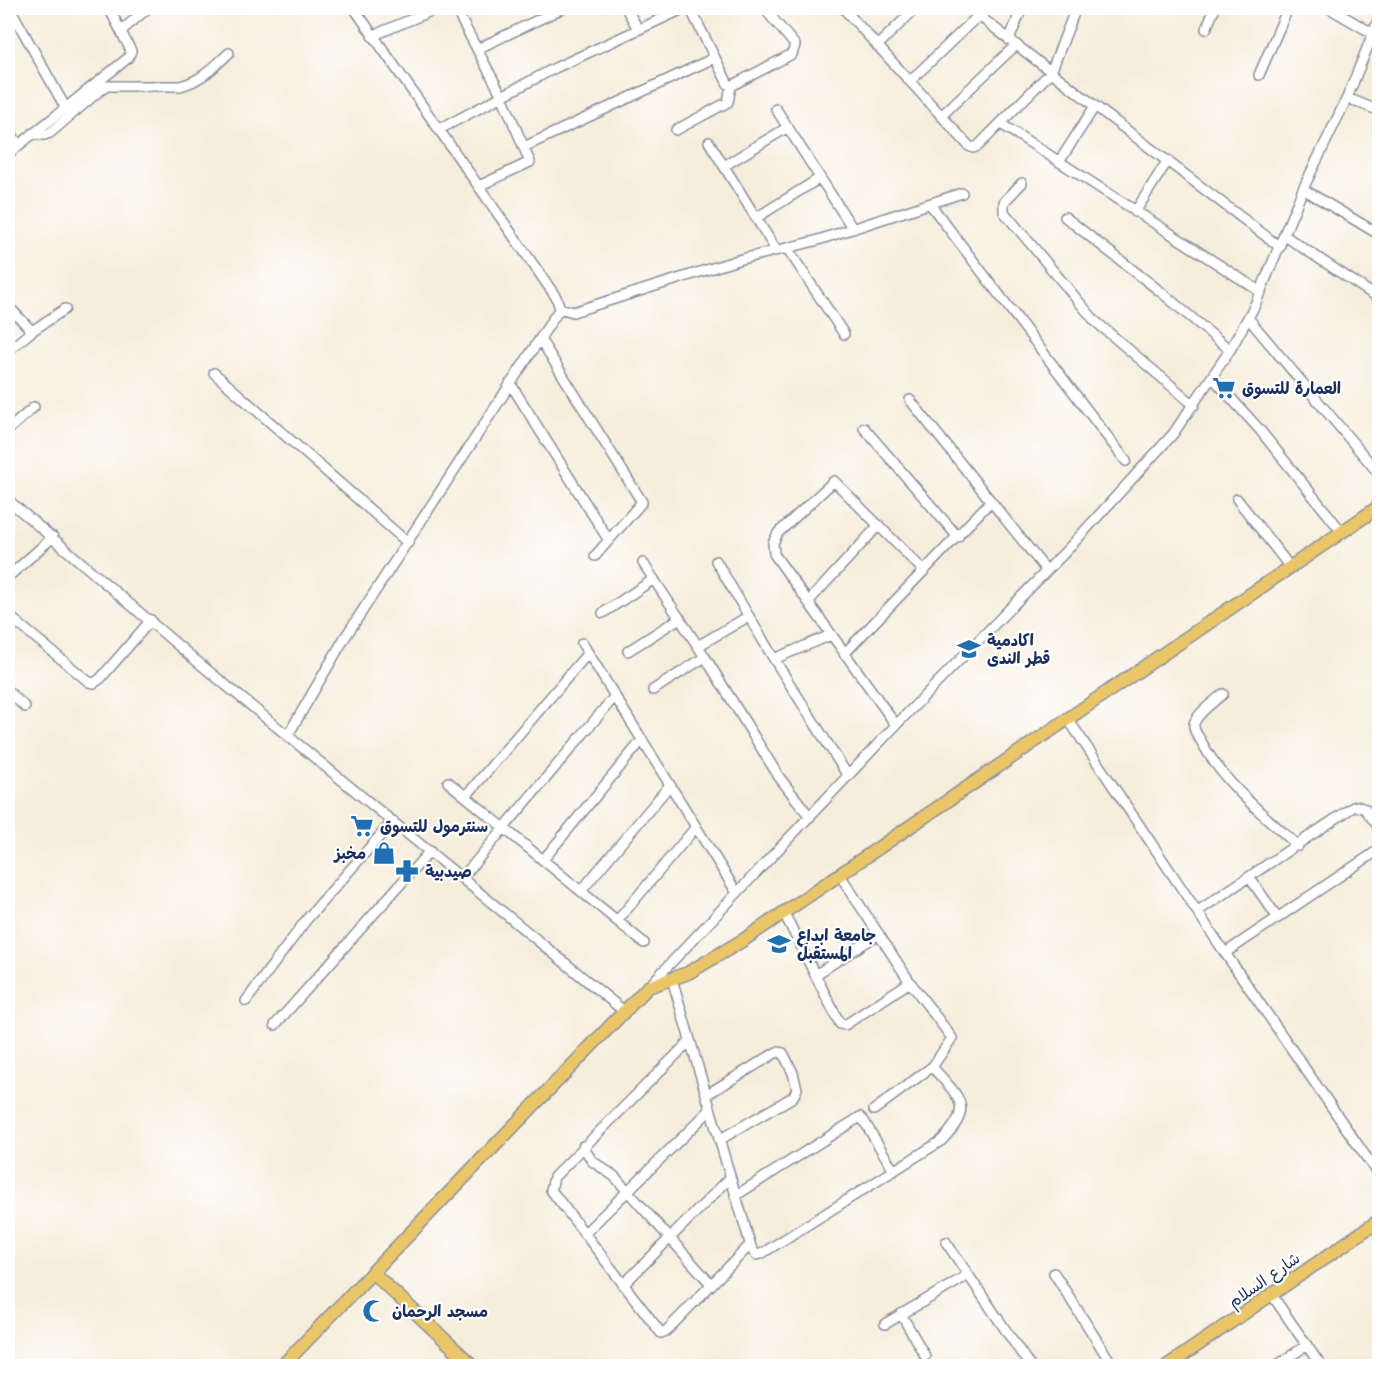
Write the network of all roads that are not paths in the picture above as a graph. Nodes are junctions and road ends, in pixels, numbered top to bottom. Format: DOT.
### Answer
graph roads {
  1 [pos="10,8"];
  2 [pos="109,8"];
  3 [pos="148,8"];
  4 [pos="354,8"];
  5 [pos="438,8"];
  6 [pos="455,8"];
  7 [pos="563,8"];
  8 [pos="626,8"];
  9 [pos="685,8"];
  10 [pos="690,8"];
  11 [pos="764,8"];
  12 [pos="916,8"];
  13 [pos="969,8"];
  14 [pos="1022,8"];
  15 [pos="1076,8"];
  16 [pos="1215,8"];
  17 [pos="1288,8"];
  18 [pos="1329,8"];
  19 [pos="846,9"];
  20 [pos="979,15"];
  21 [pos="1380,16"];
  22 [pos="638,29"];
  23 [pos="1206,29"];
  24 [pos="121,32"];
  25 [pos="1372,33"];
  26 [pos="372,36"];
  27 [pos="1012,43"];
  28 [pos="878,45"];
  29 [pos="477,49"];
  30 [pos="229,53"];
  31 [pos="714,58"];
  32 [pos="1051,72"];
  33 [pos="1259,75"];
  34 [pos="910,81"];
  35 [pos="731,86"];
  36 [pos="502,96"];
  37 [pos="1347,98"];
  38 [pos="1095,106"];
  39 [pos="65,107"];
  40 [pos="777,110"];
  41 [pos="1380,111"];
  42 [pos="942,117"];
  43 [pos="1380,123"];
  44 [pos="1001,124"];
  45 [pos="8,127"];
  46 [pos="788,127"];
  47 [pos="440,129"];
  48 [pos="676,129"];
  49 [pos="1380,132"];
  50 [pos="33,133"];
  51 [pos="709,142"];
  52 [pos="18,145"];
  53 [pos="524,147"];
  54 [pos="8,154"];
  55 [pos="1168,160"];
  56 [pos="1059,162"];
  57 [pos="724,166"];
  58 [pos="820,178"];
  59 [pos="1022,183"];
  60 [pos="479,186"];
  61 [pos="1303,189"];
  62 [pos="963,193"];
  63 [pos="930,204"];
  64 [pos="1135,212"];
  65 [pos="1065,217"];
  66 [pos="756,218"];
  67 [pos="853,229"];
  68 [pos="1284,236"];
  69 [pos="1380,236"];
  70 [pos="1280,247"];
  71 [pos="787,248"];
  72 [pos="776,250"];
  73 [pos="1261,292"];
  74 [pos="1380,300"];
  75 [pos="8,306"];
  76 [pos="560,308"];
  77 [pos="65,309"];
  78 [pos="1248,318"];
  79 [pos="32,331"];
  80 [pos="844,334"];
  81 [pos="540,339"];
  82 [pos="1230,350"];
  83 [pos="8,351"];
  84 [pos="214,373"];
  85 [pos="1212,377"];
  86 [pos="510,383"];
  87 [pos="910,400"];
  88 [pos="1194,405"];
  89 [pos="34,407"];
  90 [pos="864,428"];
  91 [pos="8,430"];
  92 [pos="1126,461"];
  93 [pos="1380,475"];
  94 [pos="1237,499"];
  95 [pos="8,500"];
  96 [pos="991,501"];
  97 [pos="1380,506"];
  98 [pos="879,525"];
  99 [pos="1342,532"];
  100 [pos="53,537"];
  101 [pos="958,537"];
  102 [pos="608,539"];
  103 [pos="408,543"];
  104 [pos="595,556"];
  105 [pos="716,561"];
  106 [pos="643,563"];
  107 [pos="1290,567"];
  108 [pos="1046,570"];
  109 [pos="924,571"];
  110 [pos="8,577"];
  111 [pos="654,579"];
  112 [pos="809,601"];
  113 [pos="603,613"];
  114 [pos="8,615"];
  115 [pos="749,616"];
  116 [pos="680,618"];
  117 [pos="151,620"];
  118 [pos="831,635"];
  119 [pos="582,643"];
  120 [pos="698,646"];
  121 [pos="628,651"];
  122 [pos="588,653"];
  123 [pos="844,654"];
  124 [pos="705,657"];
  125 [pos="774,659"];
  126 [pos="653,690"];
  127 [pos="8,691"];
  128 [pos="1224,694"];
  129 [pos="615,696"];
  130 [pos="25,707"];
  131 [pos="1068,720"];
  132 [pos="896,725"];
  133 [pos="288,735"];
  134 [pos="642,740"];
  135 [pos="848,776"];
  136 [pos="448,783"];
  137 [pos="670,785"];
  138 [pos="466,796"];
  139 [pos="810,817"];
  140 [pos="393,821"];
  141 [pos="696,827"];
  142 [pos="504,828"];
  143 [pos="1380,829"];
  144 [pos="1298,846"];
  145 [pos="1380,849"];
  146 [pos="430,851"];
  147 [pos="543,860"];
  148 [pos="840,875"];
  149 [pos="1249,877"];
  150 [pos="462,878"];
  151 [pos="580,891"];
  152 [pos="737,893"];
  153 [pos="1198,911"];
  154 [pos="784,913"];
  155 [pos="1278,918"];
  156 [pos="617,921"];
  157 [pos="879,934"];
  158 [pos="644,944"];
  159 [pos="1225,953"];
  160 [pos="815,975"];
  161 [pos="672,979"];
  162 [pos="910,982"];
  163 [pos="648,987"];
  164 [pos="246,1001"];
  165 [pos="625,1011"];
  166 [pos="275,1025"];
  167 [pos="690,1041"];
  168 [pos="933,1066"];
  169 [pos="706,1095"];
  170 [pos="710,1110"];
  171 [pos="874,1110"];
  172 [pos="719,1140"];
  173 [pos="583,1146"];
  174 [pos="894,1171"];
  175 [pos="1380,1177"];
  176 [pos="730,1178"];
  177 [pos="628,1191"];
  178 [pos="735,1196"];
  179 [pos="1380,1220"];
  180 [pos="584,1234"];
  181 [pos="671,1238"];
  182 [pos="946,1242"];
  183 [pos="750,1245"];
  184 [pos="372,1272"];
  185 [pos="1054,1273"];
  186 [pos="968,1275"];
  187 [pos="711,1284"];
  188 [pos="623,1285"];
  189 [pos="1272,1295"];
  190 [pos="902,1314"];
  191 [pos="885,1324"];
  192 [pos="1307,1345"];
  193 [pos="925,1356"];
  194 [pos="282,1366"];
  195 [pos="473,1366"];
  196 [pos="1030,1366"];
  197 [pos="1113,1366"];
  198 [pos="1167,1366"];
  199 [pos="1276,1366"];
  200 [pos="1321,1366"];
  1 -- 39 [label="street"];
  2 -- 24 [label="street"];
  3 -- 24 [label="street"];
  4 -- 26 [label="street"];
  5 -- 26 [label="street"];
  6 -- 29 [label="street"];
  7 -- 29 [label="street"];
  8 -- 22 [label="street"];
  9 -- 22 [label="street"];
  10 -- 31 [label="street"];
  11 -- 35 [label="street"];
  12 -- 28 [label="street"];
  13 -- 20 [label="street"];
  14 -- 27 [label="street"];
  15 -- 32 [label="street"];
  16 -- 23 [label="street"];
  17 -- 33 [label="street"];
  18 -- 25 [label="street"];
  19 -- 28 [label="street"];
  20 -- 27 [label="street"];
  20 -- 34 [label="street"];
  21 -- 25 [label="street"];
  22 -- 36 [label="street"];
  24 -- 39 [label="street"];
  25 -- 37 [label="street"];
  26 -- 47 [label="street"];
  27 -- 32 [label="street"];
  27 -- 42 [label="street"];
  28 -- 34 [label="street"];
  29 -- 36 [label="street"];
  30 -- 50 [label="street"];
  31 -- 35 [label="street"];
  31 -- 53 [label="street"];
  32 -- 38 [label="street"];
  32 -- 44 [label="street"];
  34 -- 42 [label="street"];
  35 -- 48 [label="street"];
  36 -- 47 [label="street"];
  36 -- 53 [label="street"];
  37 -- 41 [label="street"];
  37 -- 61 [label="street"];
  38 -- 55 [label="street"];
  38 -- 56 [label="street"];
  39 -- 50 [label="street"];
  40 -- 46 [label="street"];
  42 -- 44 [label="street"];
  43 -- 49 [label="street"];
  44 -- 56 [label="street"];
  45 -- 52 [label="street"];
  46 -- 57 [label="street"];
  46 -- 58 [label="street"];
  47 -- 60 [label="street"];
  50 -- 52 [label="street"];
  51 -- 57 [label="street"];
  52 -- 54 [label="street"];
  53 -- 60 [label="street"];
  55 -- 64 [label="street"];
  55 -- 70 [label="street"];
  56 -- 64 [label="street"];
  57 -- 66 [label="street"];
  58 -- 66 [label="street"];
  58 -- 67 [label="street"];
  59 -- 88 [label="street"];
  60 -- 76 [label="street"];
  61 -- 68 [label="street"];
  61 -- 69 [label="street"];
  62 -- 63 [label="street"];
  63 -- 67 [label="street"];
  63 -- 92 [label="street"];
  64 -- 73 [label="street"];
  65 -- 82 [label="street"];
  66 -- 72 [label="street"];
  67 -- 71 [label="street"];
  68 -- 70 [label="street"];
  68 -- 74 [label="street"];
  70 -- 73 [label="street"];
  71 -- 72 [label="street"];
  71 -- 80 [label="street"];
  72 -- 76 [label="street"];
  73 -- 78 [label="street"];
  75 -- 79 [label="street"];
  76 -- 81 [label="street"];
  77 -- 79 [label="street"];
  78 -- 82 [label="street"];
  78 -- 93 [label="street"];
  79 -- 83 [label="street"];
  81 -- 86 [label="street"];
  81 -- 102 [label="street"];
  82 -- 85 [label="street"];
  84 -- 103 [label="street"];
  85 -- 88 [label="street"];
  85 -- 99 [label="street"];
  86 -- 102 [label="street"];
  86 -- 103 [label="street"];
  87 -- 96 [label="street"];
  88 -- 108 [label="street"];
  89 -- 91 [label="street"];
  90 -- 101 [label="street"];
  94 -- 107 [label="street"];
  95 -- 100 [label="street"];
  96 -- 101 [label="street"];
  96 -- 108 [label="street"];
  97 -- 99 [label="main road"];
  98 -- 109 [label="street"];
  98 -- 112 [label="street"];
  98 -- 112 [label="street"];
  99 -- 107 [label="main road"];
  100 -- 110 [label="street"];
  100 -- 117 [label="street"];
  101 -- 109 [label="street"];
  102 -- 104 [label="street"];
  103 -- 133 [label="street"];
  105 -- 115 [label="street"];
  106 -- 111 [label="street"];
  107 -- 131 [label="main road"];
  108 -- 132 [label="street"];
  109 -- 123 [label="street"];
  111 -- 113 [label="street"];
  111 -- 116 [label="street"];
  112 -- 118 [label="street"];
  114 -- 117 [label="street"];
  115 -- 120 [label="street"];
  115 -- 125 [label="street"];
  116 -- 120 [label="street"];
  116 -- 121 [label="street"];
  117 -- 133 [label="street"];
  118 -- 123 [label="street"];
  118 -- 125 [label="street"];
  119 -- 122 [label="street"];
  120 -- 124 [label="street"];
  122 -- 129 [label="street"];
  122 -- 138 [label="street"];
  123 -- 132 [label="street"];
  124 -- 126 [label="street"];
  124 -- 139 [label="street"];
  125 -- 135 [label="street"];
  127 -- 130 [label="street"];
  128 -- 144 [label="street"];
  129 -- 134 [label="street"];
  129 -- 142 [label="street"];
  131 -- 148 [label="main road"];
  131 -- 153 [label="street"];
  132 -- 135 [label="street"];
  133 -- 140 [label="street"];
  134 -- 137 [label="street"];
  134 -- 147 [label="street"];
  135 -- 139 [label="street"];
  136 -- 138 [label="street"];
  137 -- 141 [label="street"];
  137 -- 151 [label="street"];
  138 -- 142 [label="street"];
  139 -- 152 [label="street"];
  140 -- 146 [label="street"];
  140 -- 164 [label="street"];
  141 -- 152 [label="street"];
  141 -- 156 [label="street"];
  142 -- 147 [label="street"];
  142 -- 150 [label="street"];
  143 -- 144 [label="street"];
  144 -- 149 [label="street"];
  145 -- 155 [label="street"];
  146 -- 150 [label="street"];
  146 -- 166 [label="street"];
  147 -- 151 [label="street"];
  148 -- 154 [label="main road"];
  148 -- 157 [label="street"];
  149 -- 153 [label="street"];
  149 -- 155 [label="street"];
  150 -- 165 [label="street"];
  151 -- 156 [label="street"];
  152 -- 163 [label="street"];
  153 -- 159 [label="street"];
  154 -- 160 [label="street"];
  154 -- 161 [label="main road"];
  155 -- 159 [label="street"];
  156 -- 158 [label="street"];
  157 -- 160 [label="street"];
  157 -- 162 [label="street"];
  159 -- 175 [label="street"];
  160 -- 162 [label="street"];
  161 -- 163 [label="main road"];
  161 -- 167 [label="street"];
  162 -- 168 [label="street"];
  163 -- 165 [label="main road"];
  165 -- 184 [label="main road"];
  167 -- 169 [label="street"];
  167 -- 173 [label="street"];
  168 -- 171 [label="street"];
  168 -- 174 [label="street"];
  169 -- 170 [label="street"];
  169 -- 172 [label="street"];
  170 -- 172 [label="street"];
  170 -- 177 [label="street"];
  172 -- 176 [label="street"];
  173 -- 177 [label="street"];
  173 -- 180 [label="street"];
  174 -- 178 [label="street"];
  174 -- 183 [label="street"];
  176 -- 178 [label="street"];
  176 -- 181 [label="street"];
  177 -- 180 [label="street"];
  177 -- 181 [label="street"];
  178 -- 183 [label="street"];
  179 -- 189 [label="main road, شارع السلام"];
  180 -- 188 [label="street"];
  181 -- 187 [label="street"];
  181 -- 188 [label="street"];
  182 -- 186 [label="street"];
  183 -- 187 [label="street"];
  184 -- 194 [label="main road"];
  184 -- 195 [label="main road"];
  185 -- 197 [label="street"];
  186 -- 190 [label="street"];
  186 -- 196 [label="street"];
  187 -- 188 [label="street"];
  189 -- 192 [label="street"];
  189 -- 198 [label="main road, شارع السلام"];
  190 -- 191 [label="street"];
  190 -- 193 [label="street"];
  192 -- 199 [label="street"];
  192 -- 200 [label="street"];
}
